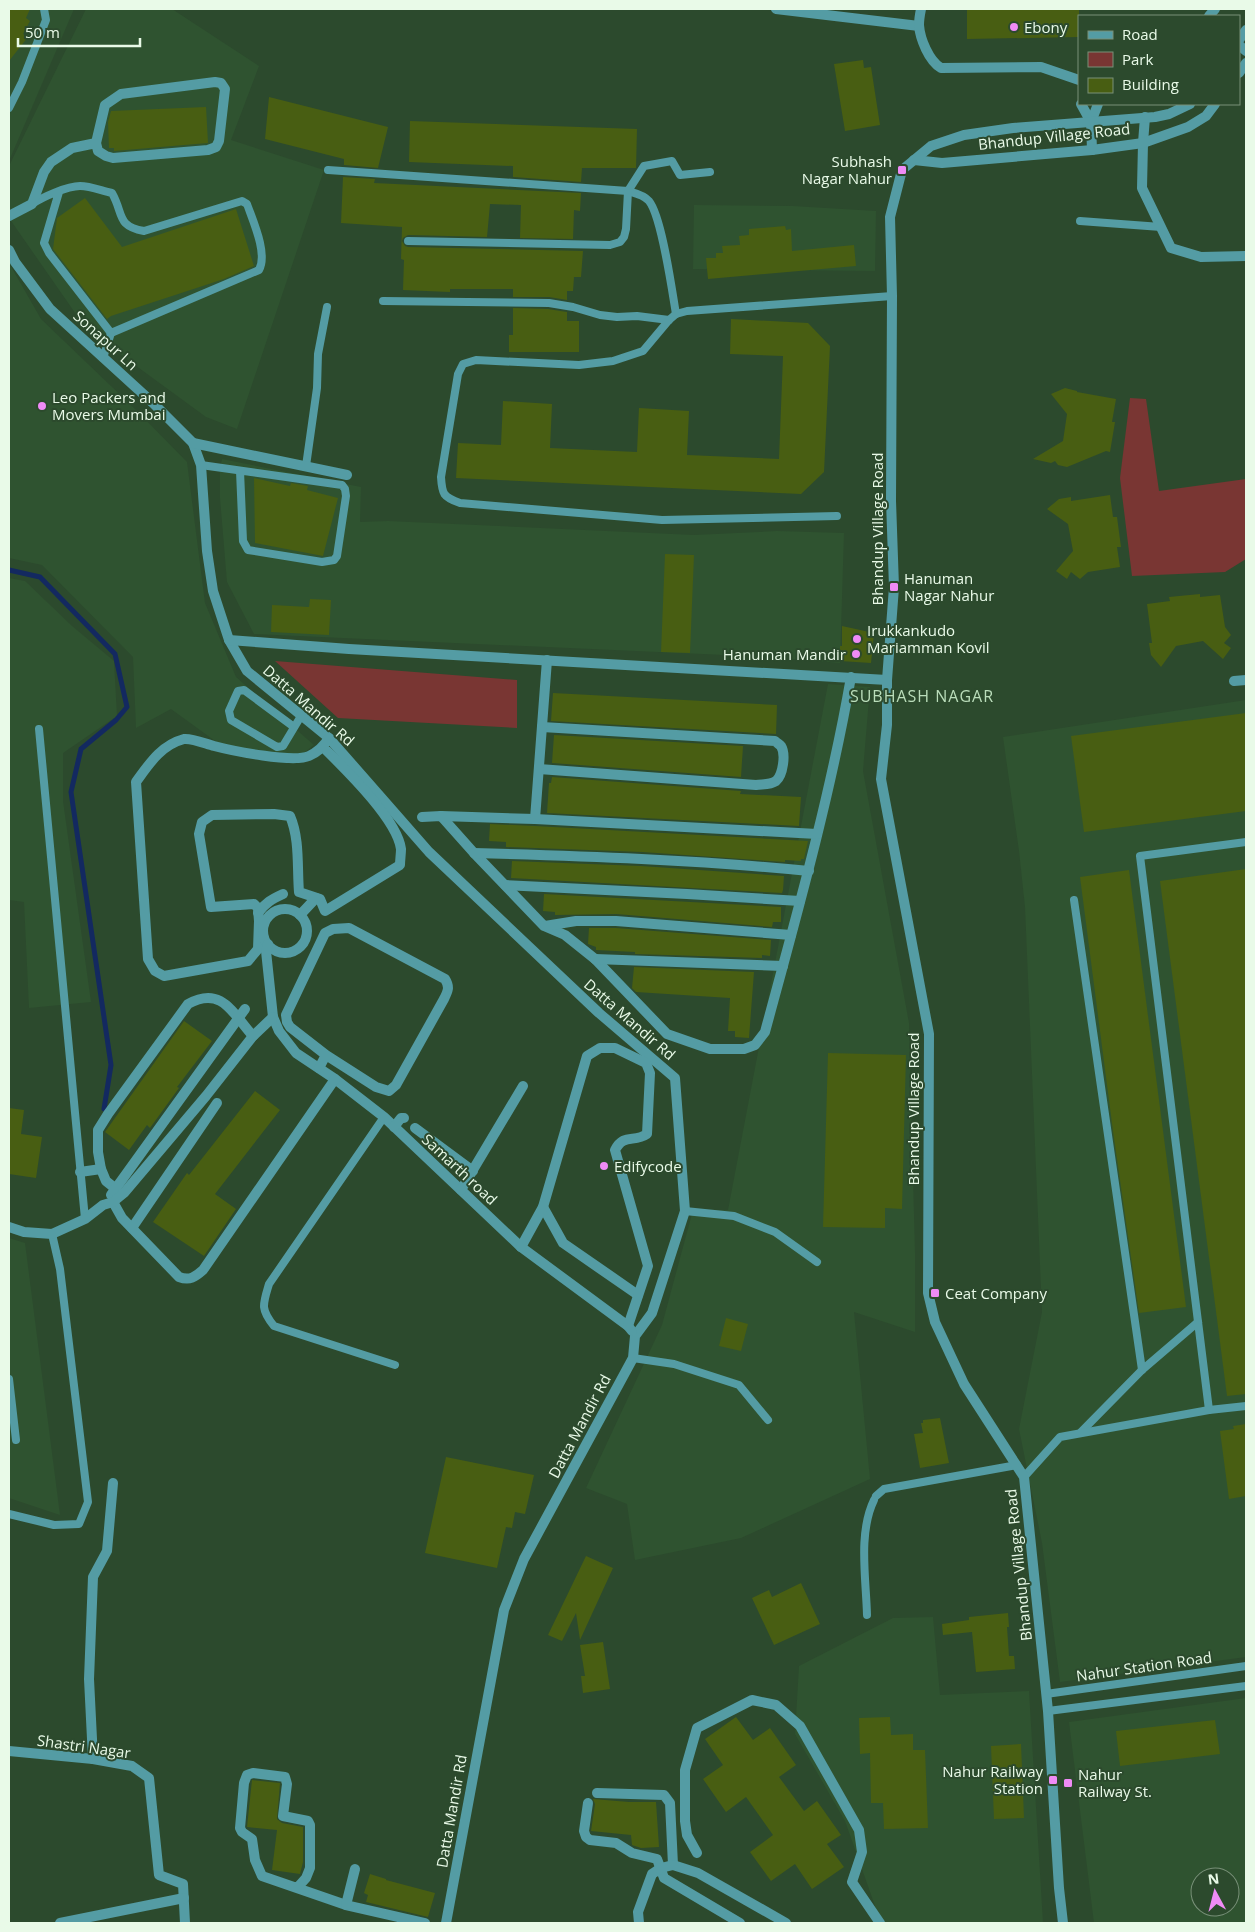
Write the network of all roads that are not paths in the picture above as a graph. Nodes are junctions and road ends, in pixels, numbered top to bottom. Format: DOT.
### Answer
graph roads {
  1 [pos="44,9"];
  2 [pos="776,9"];
  3 [pos="921,9"];
  4 [pos="919,26"];
  5 [pos="1078,80"];
  6 [pos="1083,105"];
  7 [pos="1098,105"];
  8 [pos="1187,105"];
  9 [pos="1214,105"];
  10 [pos="9,108"];
  11 [pos="1145,117"];
  12 [pos="1092,122"];
  13 [pos="1143,142"];
  14 [pos="96,144"];
  15 [pos="1092,150"];
  16 [pos="914,160"];
  17 [pos="328,170"];
  18 [pos="710,172"];
  19 [pos="628,191"];
  20 [pos="58,192"];
  21 [pos="32,204"];
  22 [pos="9,216"];
  23 [pos="1080,221"];
  24 [pos="1161,227"];
  25 [pos="408,241"];
  26 [pos="9,250"];
  27 [pos="1246,256"];
  28 [pos="892,296"];
  29 [pos="383,301"];
  30 [pos="327,307"];
  31 [pos="676,314"];
  32 [pos="669,320"];
  33 [pos="111,333"];
  34 [pos="103,358"];
  35 [pos="193,443"];
  36 [pos="201,465"];
  37 [pos="306,466"];
  38 [pos="240,471"];
  39 [pos="347,475"];
  40 [pos="837,516"];
  41 [pos="229,640"];
  42 [pos="547,660"];
  43 [pos="851,677"];
  44 [pos="887,680"];
  45 [pos="1246,680"];
  46 [pos="1234,681"];
  47 [pos="301,716"];
  48 [pos="294,727"];
  49 [pos="542,728"];
  50 [pos="39,729"];
  51 [pos="329,746"];
  52 [pos="539,769"];
  53 [pos="441,816"];
  54 [pos="422,817"];
  55 [pos="535,819"];
  56 [pos="817,834"];
  57 [pos="1246,842"];
  58 [pos="474,853"];
  59 [pos="808,871"];
  60 [pos="505,885"];
  61 [pos="283,894"];
  62 [pos="316,898"];
  63 [pos="1074,900"];
  64 [pos="800,901"];
  65 [pos="258,913"];
  66 [pos="300,915"];
  67 [pos="544,926"];
  68 [pos="791,935"];
  69 [pos="264,948"];
  70 [pos="595,959"];
  71 [pos="783,966"];
  72 [pos="245,1009"];
  73 [pos="273,1017"];
  74 [pos="238,1019"];
  75 [pos="253,1036"];
  76 [pos="326,1055"];
  77 [pos="319,1068"];
  78 [pos="335,1079"];
  79 [pos="190,1085"];
  80 [pos="523,1086"];
  81 [pos="206,1096"];
  82 [pos="217,1103"];
  83 [pos="384,1117"];
  84 [pos="411,1122"];
  85 [pos="394,1127"];
  86 [pos="403,1135"];
  87 [pos="100,1169"];
  88 [pos="473,1170"];
  89 [pos="80,1172"];
  90 [pos="116,1190"];
  91 [pos="461,1190"];
  92 [pos="108,1204"];
  93 [pos="544,1207"];
  94 [pos="685,1211"];
  95 [pos="85,1219"];
  96 [pos="9,1226"];
  97 [pos="132,1228"];
  98 [pos="52,1234"];
  99 [pos="521,1247"];
  100 [pos="817,1262"];
  101 [pos="638,1295"];
  102 [pos="1198,1322"];
  103 [pos="628,1326"];
  104 [pos="635,1336"];
  105 [pos="633,1358"];
  106 [pos="395,1365"];
  107 [pos="1142,1370"];
  108 [pos="9,1379"];
  109 [pos="1246,1406"];
  110 [pos="1209,1410"];
  111 [pos="768,1420"];
  112 [pos="1080,1432"];
  113 [pos="16,1440"];
  114 [pos="1017,1465"];
  115 [pos="1024,1477"];
  116 [pos="113,1483"];
  117 [pos="9,1514"];
  118 [pos="867,1615"];
  119 [pos="1246,1666"];
  120 [pos="1246,1686"];
  121 [pos="1046,1694"];
  122 [pos="1048,1711"];
  123 [pos="9,1751"];
  124 [pos="93,1759"];
  125 [pos="598,1793"];
  126 [pos="588,1803"];
  127 [pos="697,1853"];
  128 [pos="673,1865"];
  129 [pos="661,1868"];
  130 [pos="355,1869"];
  131 [pos="297,1888"];
  132 [pos="184,1898"];
  133 [pos="346,1905"];
  134 [pos="775,1920"];
  135 [pos="60,1923"];
  136 [pos="185,1923"];
  137 [pos="425,1923"];
  138 [pos="446,1923"];
  139 [pos="639,1923"];
  140 [pos="740,1923"];
  141 [pos="786,1923"];
  142 [pos="880,1923"];
  143 [pos="1063,1923"];
  1 -- 10 [label="lane"];
  2 -- 4 [label="street"];
  3 -- 4 [label="street"];
  4 -- 5 [label="street"];
  6 -- 12 [label="street"];
  7 -- 12 [label="street"];
  8 -- 11 [label="street, Bhandup Village Road"];
  9 -- 13 [label="street, Bhandup Village Road"];
  11 -- 12 [label="street, Bhandup Village Road"];
  11 -- 13 [label="street"];
  12 -- 15 [label="street"];
  12 -- 16 [label="street, Bhandup Village Road"];
  13 -- 15 [label="street, Bhandup Village Road"];
  13 -- 24 [label="street"];
  14 -- 14 [label="street"];
  14 -- 21 [label="street"];
  15 -- 16 [label="street, Bhandup Village Road"];
  16 -- 28 [label="street, Bhandup Village Road"];
  17 -- 19 [label="lane"];
  18 -- 19 [label="lane"];
  19 -- 25 [label="lane"];
  19 -- 31 [label="lane"];
  20 -- 21 [label="lane"];
  20 -- 33 [label="lane"];
  20 -- 33 [label="lane"];
  21 -- 22 [label="street"];
  23 -- 24 [label="lane"];
  24 -- 27 [label="street"];
  26 -- 34 [label="street, Sonapur Ln"];
  28 -- 31 [label="lane"];
  28 -- 44 [label="street, Bhandup Village Road"];
  29 -- 32 [label="lane"];
  30 -- 37 [label="lane"];
  31 -- 32 [label="lane"];
  32 -- 40 [label="lane"];
  33 -- 34 [label="lane"];
  34 -- 35 [label="street, Sonapur Ln"];
  35 -- 36 [label="street, Datta Mandir Rd"];
  35 -- 37 [label="street"];
  36 -- 38 [label="lane"];
  36 -- 41 [label="street, Datta Mandir Rd"];
  37 -- 39 [label="street"];
  38 -- 38 [label="lane"];
  41 -- 42 [label="street"];
  41 -- 47 [label="street, Datta Mandir Rd"];
  42 -- 43 [label="street"];
  42 -- 49 [label="street"];
  43 -- 44 [label="street"];
  43 -- 56 [label="street"];
  44 -- 114 [label="street, Bhandup Village Road"];
  45 -- 46 [label="street"];
  47 -- 48 [label="lane"];
  47 -- 51 [label="street, Datta Mandir Rd"];
  48 -- 48 [label="lane"];
  49 -- 52 [label="street"];
  49 -- 52 [label="street"];
  50 -- 89 [label="lane"];
  51 -- 62 [label="street"];
  51 -- 69 [label="street"];
  51 -- 94 [label="street, Datta Mandir Rd"];
  52 -- 55 [label="street"];
  53 -- 54 [label="street"];
  53 -- 55 [label="street"];
  53 -- 58 [label="street"];
  55 -- 56 [label="street"];
  56 -- 59 [label="street"];
  57 -- 102 [label="lane"];
  58 -- 59 [label="street"];
  58 -- 60 [label="street"];
  59 -- 64 [label="street"];
  60 -- 64 [label="street"];
  60 -- 67 [label="street"];
  61 -- 65 [label="street"];
  62 -- 65 [label="street"];
  62 -- 66 [label="street"];
  63 -- 107 [label="lane"];
  64 -- 68 [label="street"];
  65 -- 69 [label="street"];
  66 -- 69 [label="street"];
  66 -- 69 [label="street"];
  67 -- 68 [label="street"];
  67 -- 70 [label="street"];
  68 -- 71 [label="street"];
  69 -- 73 [label="street"];
  70 -- 71 [label="street"];
  70 -- 71 [label="street"];
  72 -- 74 [label="street"];
  73 -- 75 [label="street"];
  73 -- 77 [label="street, Samarth road"];
  74 -- 75 [label="street"];
  74 -- 79 [label="street"];
  74 -- 87 [label="street"];
  75 -- 81 [label="street"];
  76 -- 76 [label="street"];
  76 -- 77 [label="street"];
  77 -- 78 [label="street, Samarth road"];
  78 -- 83 [label="street, Samarth road"];
  78 -- 97 [label="street"];
  79 -- 81 [label="street"];
  79 -- 90 [label="street"];
  80 -- 88 [label="street"];
  81 -- 92 [label="street"];
  82 -- 97 [label="street"];
  83 -- 85 [label="street, Samarth road"];
  83 -- 106 [label="lane"];
  84 -- 85 [label="street"];
  84 -- 86 [label="street"];
  84 -- 88 [label="street"];
  85 -- 86 [label="street, Samarth road"];
  86 -- 91 [label="street, Samarth road"];
  87 -- 89 [label="street"];
  87 -- 90 [label="street"];
  88 -- 91 [label="street"];
  89 -- 95 [label="lane"];
  90 -- 92 [label="street"];
  91 -- 99 [label="street, Samarth road"];
  92 -- 95 [label="street"];
  92 -- 97 [label="street"];
  93 -- 99 [label="street"];
  93 -- 101 [label="street"];
  93 -- 101 [label="street"];
  94 -- 100 [label="lane"];
  94 -- 104 [label="street, Datta Mandir Rd"];
  95 -- 98 [label="street"];
  96 -- 98 [label="street"];
  98 -- 117 [label="lane"];
  99 -- 103 [label="street, Samarth road"];
  101 -- 103 [label="street"];
  102 -- 107 [label="lane"];
  102 -- 110 [label="lane"];
  103 -- 104 [label="street, Samarth road"];
  104 -- 105 [label="street, Datta Mandir Rd"];
  105 -- 111 [label="lane"];
  105 -- 138 [label="street, Datta Mandir Rd"];
  107 -- 112 [label="lane"];
  108 -- 113 [label="lane"];
  109 -- 110 [label="lane"];
  110 -- 112 [label="lane"];
  112 -- 115 [label="lane"];
  114 -- 115 [label="street, Bhandup Village Road"];
  114 -- 118 [label="lane"];
  115 -- 121 [label="street, Bhandup Village Road"];
  116 -- 124 [label="street"];
  119 -- 121 [label="lane, Nahur Station Road"];
  120 -- 122 [label="lane, Nahur Station Road"];
  121 -- 122 [label="street, Bhandup Village Road"];
  122 -- 143 [label="street, Bhandup Village Road"];
  123 -- 124 [label="street, Shastri Nagar"];
  124 -- 132 [label="street, Shastri Nagar"];
  125 -- 128 [label="street"];
  126 -- 129 [label="street"];
  127 -- 142 [label="street"];
  128 -- 129 [label="street"];
  128 -- 134 [label="street"];
  129 -- 139 [label="street"];
  129 -- 140 [label="street"];
  130 -- 133 [label="street"];
  131 -- 131 [label="street"];
  131 -- 133 [label="street"];
  132 -- 135 [label="street"];
  132 -- 136 [label="street"];
  133 -- 137 [label="street"];
  134 -- 141 [label="street"];
}
